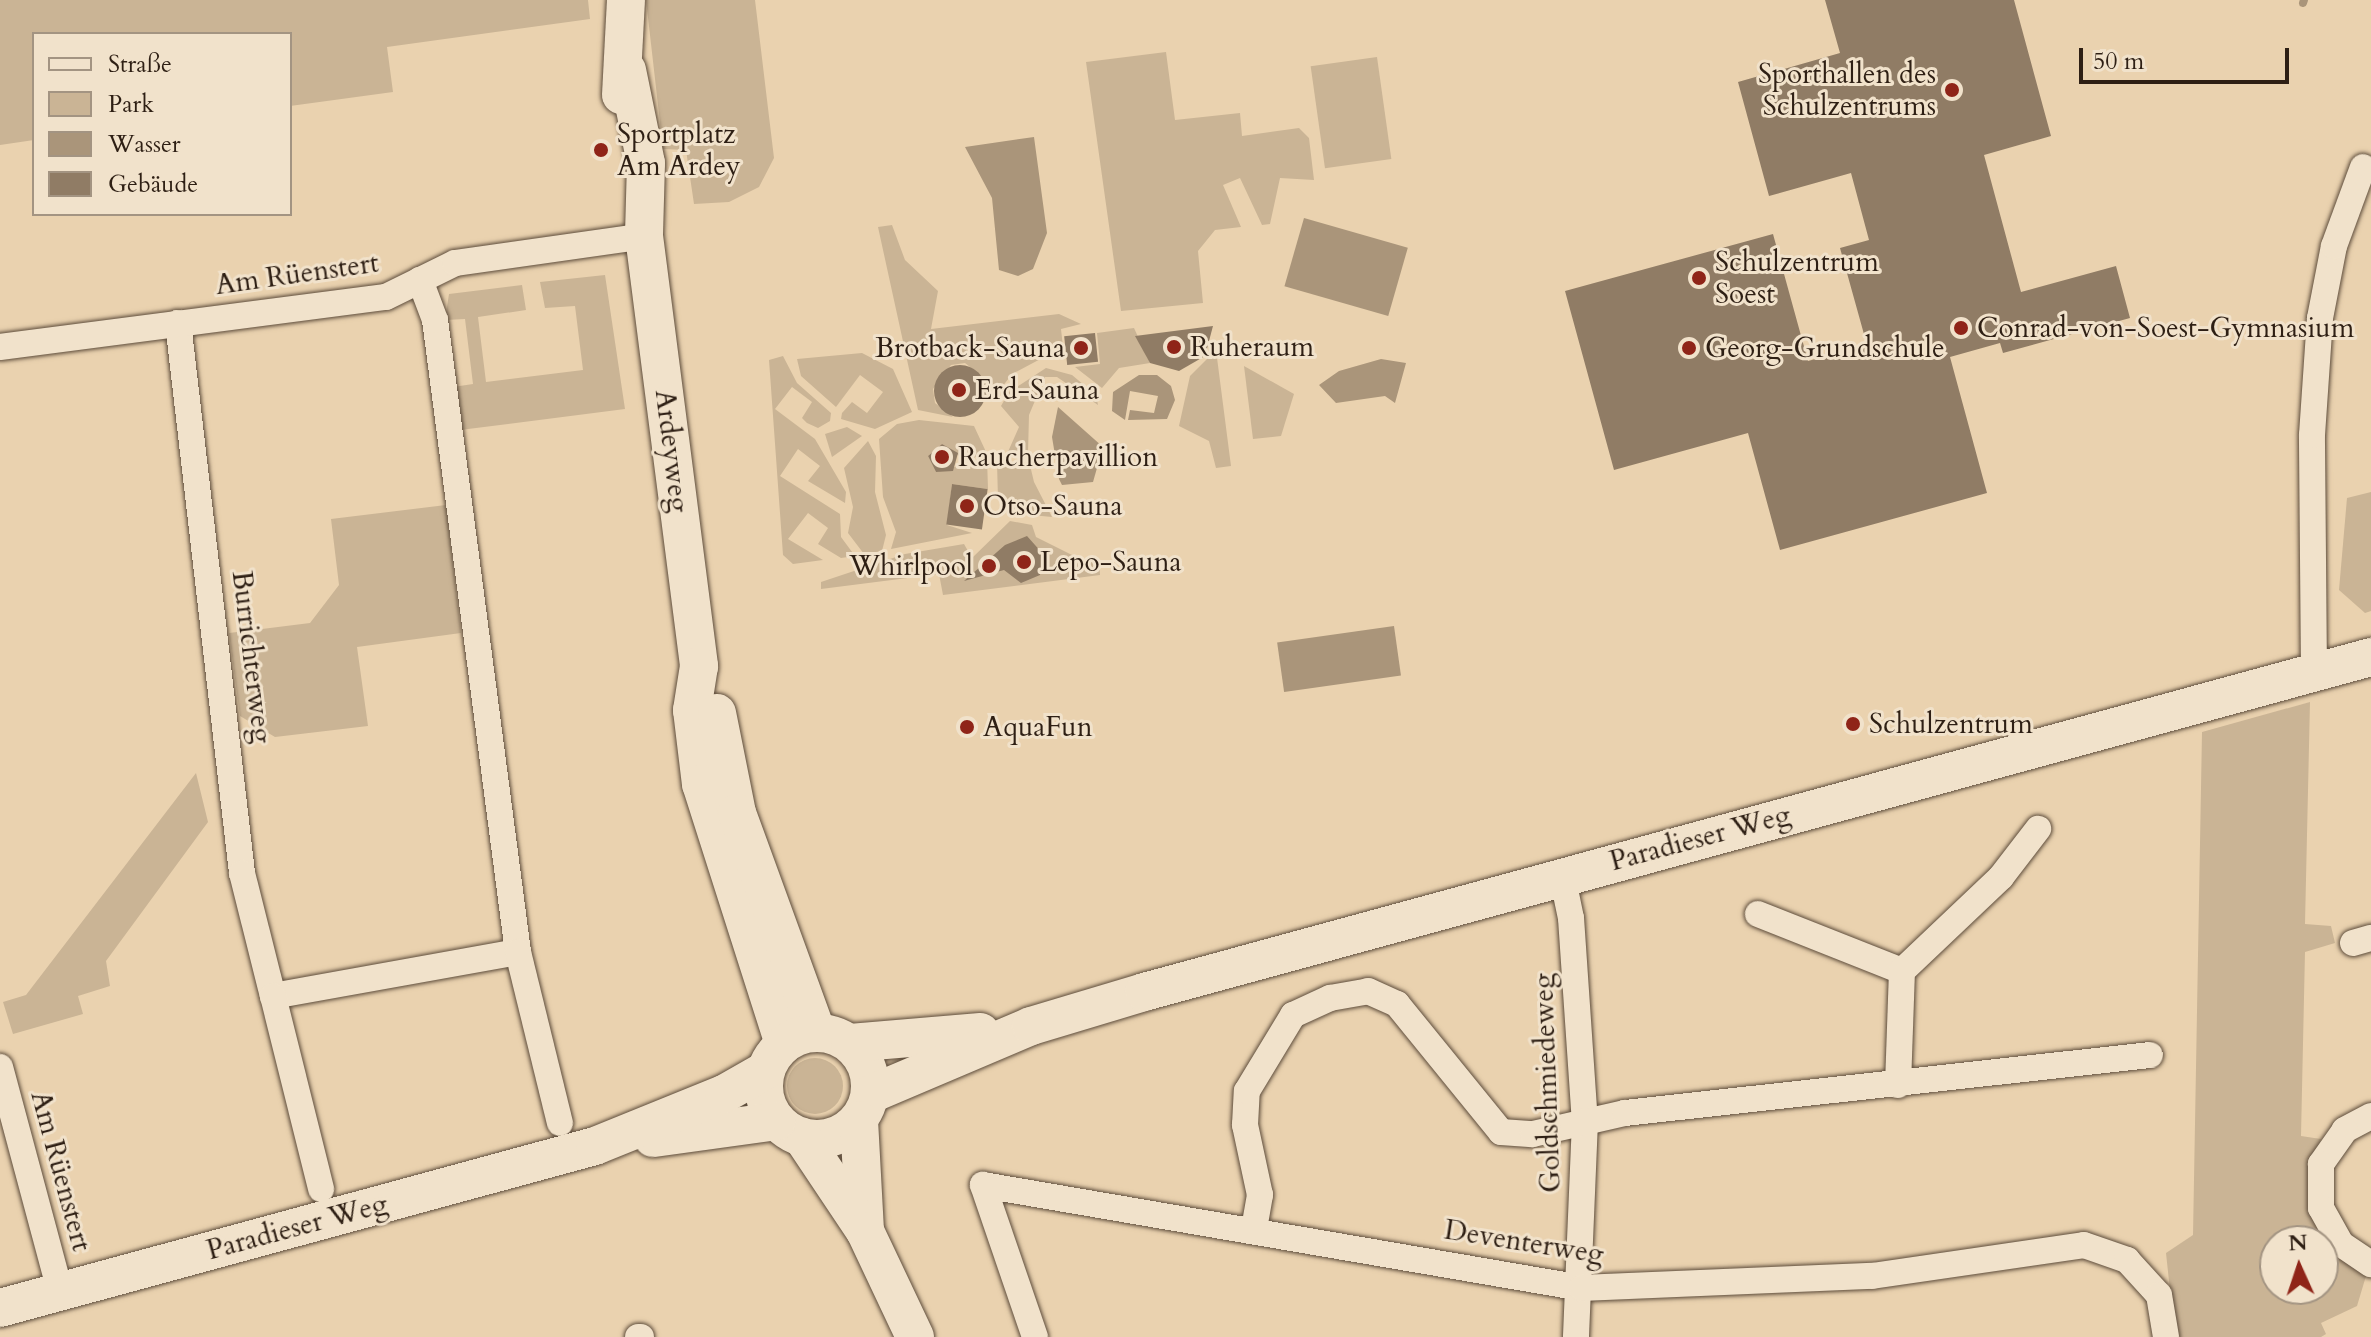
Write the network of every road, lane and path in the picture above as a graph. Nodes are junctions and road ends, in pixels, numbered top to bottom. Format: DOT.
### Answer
graph roads {
  1 [pos="626,0"];
  2 [pos="2363,167"];
  3 [pos="644,236"];
  4 [pos="420,280"];
  5 [pos="178,323"];
  6 [pos="0,347"];
  7 [pos="2371,657"];
  8 [pos="2314,673"];
  9 [pos="2038,829"];
  10 [pos="1562,875"];
  11 [pos="1758,914"];
  12 [pos="518,952"];
  13 [pos="1902,971"];
  14 [pos="273,996"];
  15 [pos="1031,1026"];
  16 [pos="804,1048"];
  17 [pos="2150,1055"];
  18 [pos="0,1072"];
  19 [pos="1898,1085"];
  20 [pos="865,1107"];
  21 [pos="2371,1116"];
  22 [pos="1585,1121"];
  23 [pos="560,1123"];
  24 [pos="790,1129"];
  25 [pos="595,1146"];
  26 [pos="321,1189"];
  27 [pos="1254,1229"];
  28 [pos="865,1231"];
  29 [pos="2371,1264"];
  30 [pos="1582,1288"];
  31 [pos="60,1291"];
  32 [pos="0,1308"];
  33 [pos="915,1337"];
  34 [pos="1035,1337"];
  35 [pos="1576,1337"];
  36 [pos="2166,1337"];
  1 -- 3 [label="street, Ardeyweg"];
  2 -- 8 [label="street"];
  3 -- 4 [label="street, Am Rüenstert"];
  3 -- 16 [label="street, Ardeyweg"];
  4 -- 5 [label="street, Am Rüenstert"];
  4 -- 12 [label="street"];
  5 -- 6 [label="street, Am Rüenstert"];
  5 -- 14 [label="street, Burrichterweg"];
  7 -- 8 [label="street, Paradieser Weg"];
  8 -- 10 [label="street, Paradieser Weg"];
  9 -- 13 [label="street"];
  10 -- 15 [label="street, Paradieser Weg"];
  10 -- 22 [label="street, Goldschmiedeweg"];
  11 -- 13 [label="street"];
  12 -- 14 [label="street"];
  12 -- 23 [label="street"];
  13 -- 19 [label="street"];
  14 -- 26 [label="street, Burrichterweg"];
  15 -- 16 [label="street, Paradieser Weg"];
  15 -- 20 [label="street, Paradieser Weg"];
  16 -- 20 [label="street"];
  16 -- 24 [label="street"];
  16 -- 25 [label="street, Paradieser Weg"];
  17 -- 19 [label="street"];
  18 -- 31 [label="street, Am Rüenstert"];
  19 -- 22 [label="street"];
  20 -- 24 [label="street, Paradieser Weg"];
  20 -- 28 [label="street"];
  21 -- 29 [label="street"];
  22 -- 27 [label="street"];
  22 -- 30 [label="street, Goldschmiedeweg"];
  24 -- 25 [label="street, Paradieser Weg"];
  24 -- 28 [label="street"];
  25 -- 31 [label="street, Paradieser Weg"];
  27 -- 30 [label="street, Deventerweg"];
  27 -- 34 [label="street, Deventerweg"];
  28 -- 33 [label="street"];
  30 -- 35 [label="street, Goldschmiedeweg"];
  30 -- 36 [label="street, Deventerweg"];
  31 -- 32 [label="street, Paradieser Weg"];
}
